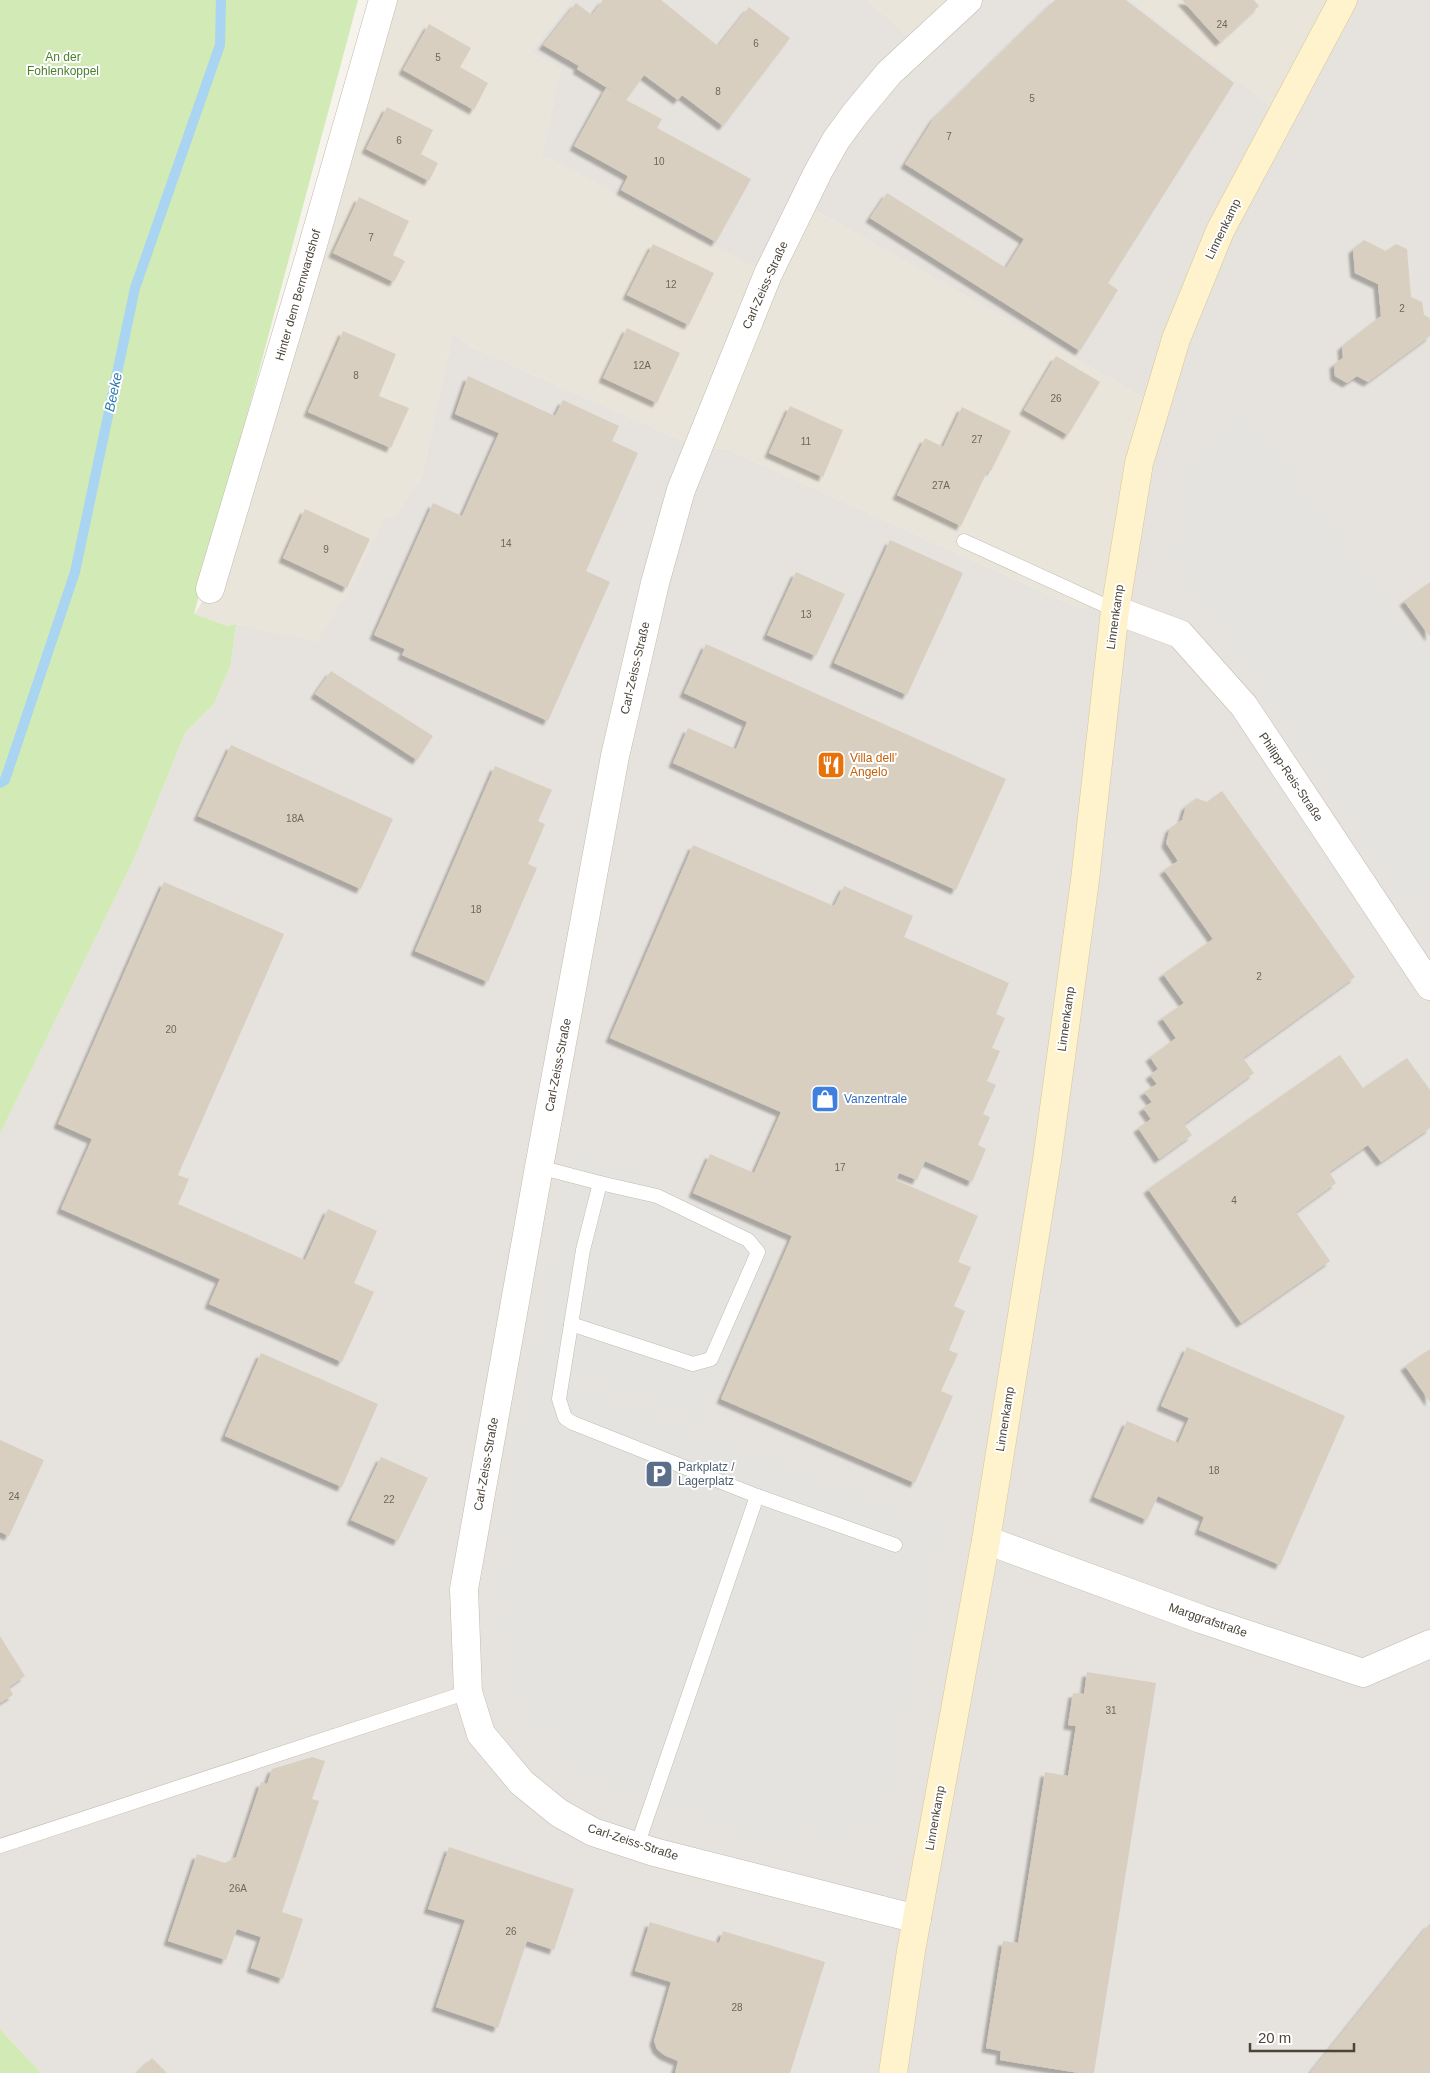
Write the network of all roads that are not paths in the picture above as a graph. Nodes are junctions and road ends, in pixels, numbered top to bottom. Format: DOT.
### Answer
graph roads {
  1 [pos="383,0"];
  2 [pos="968,0"];
  3 [pos="1343,0"];
  4 [pos="964,541"];
  5 [pos="210,589"];
  6 [pos="1115,610"];
  7 [pos="1430,986"];
  8 [pos="539,1167"];
  9 [pos="600,1183"];
  10 [pos="571,1324"];
  11 [pos="757,1496"];
  12 [pos="986,1540"];
  13 [pos="895,1545"];
  14 [pos="1430,1644"];
  15 [pos="468,1692"];
  16 [pos="0,1846"];
  17 [pos="637,1846"];
  18 [pos="917,1919"];
  19 [pos="893,2073"];
  1 -- 5 [label="street, Hinter dem Bernwardshof"];
  2 -- 8 [label="street, Carl-Zeiss-Straße"];
  3 -- 6 [label="main road, Linnenkamp"];
  4 -- 6 [label="lane"];
  6 -- 7 [label="street, Philipp-Reis-Straße"];
  6 -- 12 [label="main road, Linnenkamp"];
  8 -- 9 [label="lane"];
  8 -- 15 [label="street, Carl-Zeiss-Straße"];
  9 -- 10 [label="lane"];
  9 -- 10 [label="lane"];
  10 -- 11 [label="lane"];
  11 -- 13 [label="lane"];
  11 -- 17 [label="lane"];
  12 -- 14 [label="street, Marggrafstraße"];
  12 -- 18 [label="main road, Linnenkamp"];
  15 -- 16 [label="lane"];
  15 -- 17 [label="street, Carl-Zeiss-Straße"];
  17 -- 18 [label="street, Carl-Zeiss-Straße"];
  18 -- 19 [label="main road, Linnenkamp"];
}
